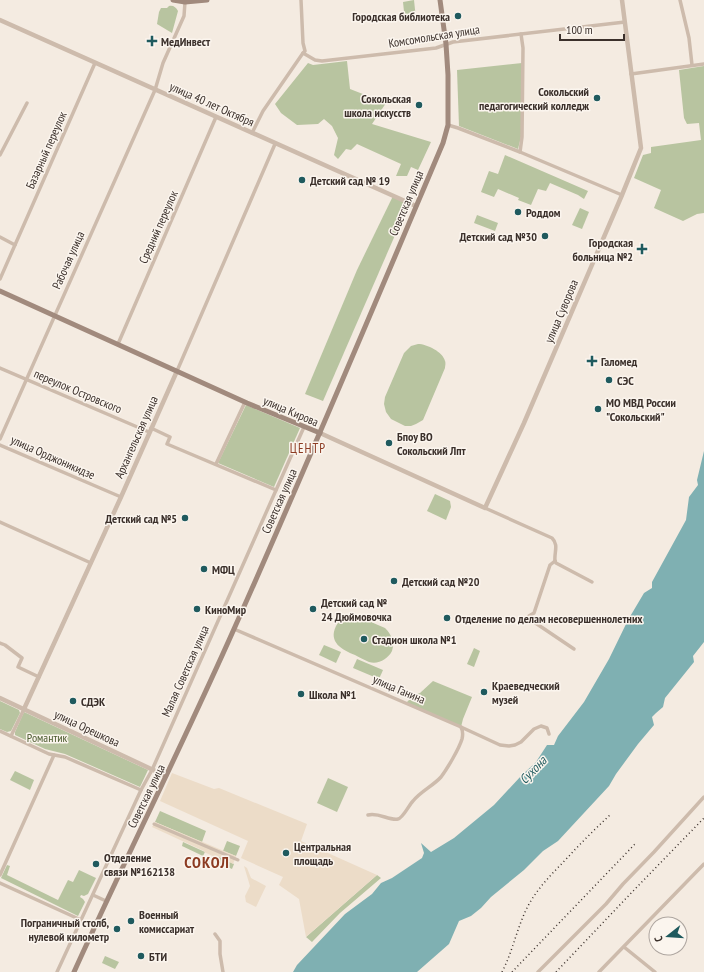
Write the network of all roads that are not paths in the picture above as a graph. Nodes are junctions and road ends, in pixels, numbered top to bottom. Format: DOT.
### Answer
graph roads {
  1 [pos="173,0"];
  2 [pos="207,0"];
  3 [pos="301,0"];
  4 [pos="440,0"];
  5 [pos="622,0"];
  6 [pos="680,0"];
  7 [pos="185,2"];
  8 [pos="0,20"];
  9 [pos="625,22"];
  10 [pos="521,34"];
  11 [pos="446,44"];
  12 [pos="302,53"];
  13 [pos="95,63"];
  14 [pos="704,64"];
  15 [pos="692,65"];
  16 [pos="631,74"];
  17 [pos="155,90"];
  18 [pos="27,103"];
  19 [pos="216,117"];
  20 [pos="448,125"];
  21 [pos="252,133"];
  22 [pos="275,144"];
  23 [pos="520,152"];
  24 [pos="0,155"];
  25 [pos="622,195"];
  26 [pos="416,206"];
  27 [pos="0,237"];
  28 [pos="15,245"];
  29 [pos="0,279"];
  30 [pos="0,291"];
  31 [pos="55,316"];
  32 [pos="118,344"];
  33 [pos="0,368"];
  34 [pos="177,371"];
  35 [pos="27,380"];
  36 [pos="245,402"];
  37 [pos="304,427"];
  38 [pos="150,430"];
  39 [pos="320,434"];
  40 [pos="0,439"];
  41 [pos="0,444"];
  42 [pos="216,464"];
  43 [pos="276,490"];
  44 [pos="121,497"];
  45 [pos="485,508"];
  46 [pos="0,522"];
  47 [pos="555,561"];
  48 [pos="91,563"];
  49 [pos="592,582"];
  50 [pos="234,629"];
  51 [pos="0,643"];
  52 [pos="574,650"];
  53 [pos="39,677"];
  54 [pos="0,698"];
  55 [pos="24,709"];
  56 [pos="461,727"];
  57 [pos="0,731"];
  58 [pos="549,734"];
  59 [pos="11,736"];
  60 [pos="54,755"];
  61 [pos="152,770"];
  62 [pos="166,776"];
  63 [pos="141,790"];
  64 [pos="704,797"];
  65 [pos="368,815"];
  66 [pos="154,824"];
  67 [pos="238,860"];
  68 [pos="704,864"];
  69 [pos="0,875"];
  70 [pos="0,883"];
  71 [pos="93,895"];
  72 [pos="106,901"];
  73 [pos="80,920"];
  74 [pos="215,934"];
  75 [pos="624,947"];
  76 [pos="57,972"];
  77 [pos="74,972"];
  78 [pos="223,972"];
  79 [pos="538,972"];
  80 [pos="599,972"];
  81 [pos="655,972"];
  1 -- 7 [label="main road"];
  2 -- 7 [label="main road"];
  3 -- 12 [label="street"];
  4 -- 11 [label="main road, Советская улица"];
  5 -- 9 [label="street, улица Суворова"];
  6 -- 15 [label="street"];
  7 -- 17 [label="street, Рабочая улица"];
  8 -- 13 [label="street, улица 40 лет Октября"];
  9 -- 10 [label="street, Комсомольская улица"];
  9 -- 16 [label="street, улица Суворова"];
  10 -- 11 [label="street, Комсомольская улица"];
  10 -- 23 [label="street"];
  11 -- 12 [label="street, Комсомольская улица"];
  11 -- 20 [label="main road, Советская улица"];
  12 -- 21 [label="street"];
  13 -- 17 [label="street, улица 40 лет Октября"];
  13 -- 28 [label="street, Базарный переулок"];
  14 -- 15 [label="street"];
  15 -- 16 [label="street"];
  16 -- 25 [label="street, улица Суворова"];
  17 -- 19 [label="street, улица 40 лет Октября"];
  17 -- 31 [label="street, Рабочая улица"];
  18 -- 24 [label="street"];
  19 -- 21 [label="street, улица 40 лет Октября"];
  19 -- 32 [label="street, Средний переулок"];
  20 -- 23 [label="street"];
  20 -- 26 [label="main road, Советская улица"];
  21 -- 22 [label="street, улица 40 лет Октября"];
  22 -- 26 [label="street, улица 40 лет Октября"];
  22 -- 34 [label="street, Архангельская улица"];
  23 -- 25 [label="street"];
  25 -- 45 [label="street, улица Суворова"];
  26 -- 39 [label="main road, Советская улица"];
  27 -- 28 [label="street"];
  28 -- 29 [label="street, Базарный переулок"];
  30 -- 31 [label="main road, улица Кирова"];
  31 -- 32 [label="main road, улица Кирова"];
  31 -- 35 [label="street, Рабочая улица"];
  32 -- 34 [label="main road, улица Кирова"];
  33 -- 35 [label="street, переулок Островского"];
  34 -- 36 [label="main road, улица Кирова"];
  34 -- 38 [label="street, Архангельская улица"];
  35 -- 38 [label="street, переулок Островского"];
  35 -- 40 [label="street, Рабочая улица"];
  36 -- 37 [label="main road, улица Кирова"];
  36 -- 42 [label="street"];
  37 -- 39 [label="main road, улица Кирова"];
  37 -- 43 [label="street, Малая Советская улица"];
  38 -- 42 [label="street, переулок Островского"];
  38 -- 44 [label="street, Архангельская улица"];
  39 -- 45 [label="street, улица Кирова"];
  39 -- 50 [label="main road, Советская улица"];
  41 -- 44 [label="street, улица Орджоникидзе"];
  42 -- 43 [label="street, переулок Островского"];
  43 -- 61 [label="street, Малая Советская улица"];
  44 -- 48 [label="street, Архангельская улица"];
  45 -- 47 [label="street, улица Кирова"];
  46 -- 48 [label="street"];
  47 -- 49 [label="street"];
  47 -- 52 [label="street"];
  48 -- 53 [label="street, Архангельская улица"];
  50 -- 56 [label="street, улица Ганина"];
  50 -- 62 [label="main road, Советская улица"];
  51 -- 53 [label="street"];
  53 -- 55 [label="street, Архангельская улица"];
  54 -- 55 [label="street, улица Орешкова"];
  55 -- 59 [label="street, Архангельская улица"];
  55 -- 61 [label="street, улица Орешкова"];
  56 -- 58 [label="street, улица Ганина"];
  56 -- 65 [label="street"];
  57 -- 59 [label="street"];
  59 -- 60 [label="street"];
  60 -- 63 [label="street"];
  60 -- 69 [label="street"];
  61 -- 62 [label="street, улица Орешкова"];
  61 -- 63 [label="street, Малая Советская улица"];
  62 -- 72 [label="main road, Советская улица"];
  63 -- 71 [label="street, Малая Советская улица"];
  64 -- 79 [label="street"];
  66 -- 67 [label="street"];
  68 -- 75 [label="street"];
  70 -- 73 [label="street"];
  71 -- 72 [label="street"];
  71 -- 73 [label="street, Малая Советская улица"];
  72 -- 77 [label="main road, Советская улица"];
  73 -- 76 [label="street, Малая Советская улица"];
  74 -- 78 [label="street"];
  75 -- 80 [label="street"];
  75 -- 81 [label="street"];
}
